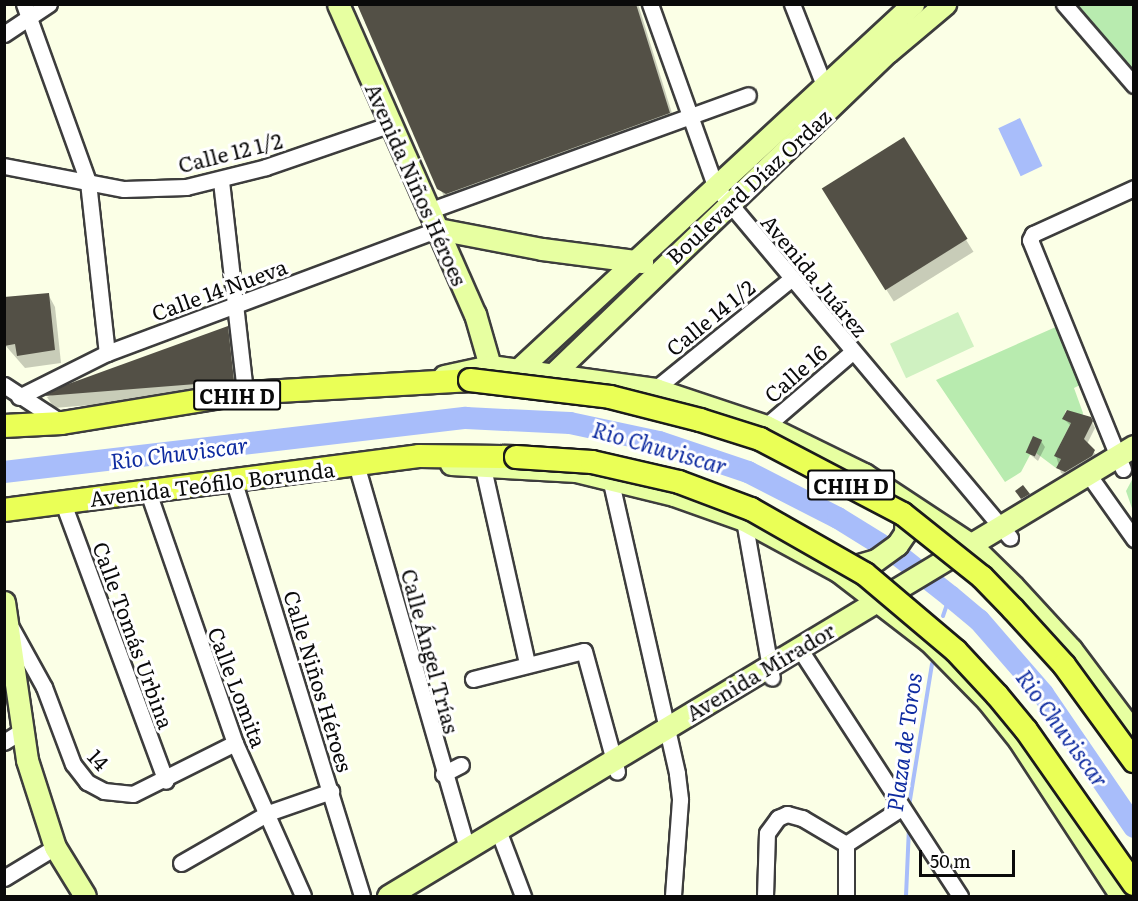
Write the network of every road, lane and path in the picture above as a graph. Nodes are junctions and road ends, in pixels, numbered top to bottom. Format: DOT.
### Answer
graph roads {
  1 [pos="49,4"];
  2 [pos="338,4"];
  3 [pos="650,4"];
  4 [pos="792,4"];
  5 [pos="913,4"];
  6 [pos="945,4"];
  7 [pos="1064,4"];
  8 [pos="26,10"];
  9 [pos="4,34"];
  10 [pos="823,85"];
  11 [pos="1134,85"];
  12 [pos="748,95"];
  13 [pos="834,107"];
  14 [pos="687,117"];
  15 [pos="391,124"];
  16 [pos="4,166"];
  17 [pos="220,181"];
  18 [pos="88,182"];
  19 [pos="715,186"];
  20 [pos="1134,188"];
  21 [pos="728,205"];
  22 [pos="435,220"];
  23 [pos="635,260"];
  24 [pos="663,265"];
  25 [pos="792,278"];
  26 [pos="235,306"];
  27 [pos="852,352"];
  28 [pos="107,353"];
  29 [pos="490,366"];
  30 [pos="520,368"];
  31 [pos="554,373"];
  32 [pos="435,380"];
  33 [pos="4,385"];
  34 [pos="655,389"];
  35 [pos="245,393"];
  36 [pos="19,397"];
  37 [pos="62,423"];
  38 [pos="4,426"];
  39 [pos="766,426"];
  40 [pos="419,456"];
  41 [pos="1127,459"];
  42 [pos="356,464"];
  43 [pos="483,468"];
  44 [pos="610,478"];
  45 [pos="233,479"];
  46 [pos="1093,480"];
  47 [pos="147,489"];
  48 [pos="906,500"];
  49 [pos="63,503"];
  50 [pos="4,510"];
  51 [pos="744,520"];
  52 [pos="1005,531"];
  53 [pos="1134,539"];
  54 [pos="975,549"];
  55 [pos="838,571"];
  56 [pos="884,604"];
  57 [pos="5,615"];
  58 [pos="802,653"];
  59 [pos="528,663"];
  60 [pos="772,671"];
  61 [pos="473,680"];
  62 [pos="669,733"];
  63 [pos="1134,733"];
  64 [pos="13,737"];
  65 [pos="235,742"];
  66 [pos="1134,761"];
  67 [pos="461,765"];
  68 [pos="615,766"];
  69 [pos="443,774"];
  70 [pos="166,781"];
  71 [pos="332,791"];
  72 [pos="902,808"];
  73 [pos="268,813"];
  74 [pos="500,837"];
  75 [pos="846,844"];
  76 [pos="55,848"];
  77 [pos="467,849"];
  78 [pos="181,863"];
  79 [pos="4,878"];
  80 [pos="412,893"];
  81 [pos="1123,893"];
  82 [pos="85,897"];
  83 [pos="303,897"];
  84 [pos="362,897"];
  85 [pos="388,897"];
  86 [pos="523,897"];
  87 [pos="673,897"];
  88 [pos="765,897"];
  89 [pos="846,897"];
  90 [pos="960,897"];
  1 -- 8 [label="street"];
  2 -- 15 [label="main road, Avenida Niños Héroes"];
  3 -- 14 [label="street, Avenida Juárez"];
  4 -- 10 [label="street"];
  5 -- 10 [label="main road, Boulevard Díaz Ordaz"];
  6 -- 13 [label="main road, Boulevard Díaz Ordaz"];
  7 -- 11 [label="street"];
  8 -- 9 [label="street"];
  8 -- 18 [label="street"];
  10 -- 13 [label="street"];
  10 -- 19 [label="main road, Boulevard Díaz Ordaz"];
  12 -- 14 [label="street, Calle 14 Nueva"];
  13 -- 21 [label="main road, Boulevard Díaz Ordaz"];
  14 -- 19 [label="street, Avenida Juárez"];
  14 -- 22 [label="street, Calle 14 Nueva"];
  15 -- 17 [label="street, Calle 12 1/2"];
  15 -- 22 [label="main road, Avenida Niños Héroes"];
  16 -- 18 [label="street, Calle 12 1/2"];
  17 -- 18 [label="street, Calle 12 1/2"];
  17 -- 26 [label="street"];
  18 -- 28 [label="street"];
  19 -- 21 [label="street, Avenida Juárez"];
  19 -- 23 [label="main road, Boulevard Díaz Ordaz"];
  20 -- 41 [label="street"];
  21 -- 24 [label="main road, Boulevard Díaz Ordaz"];
  21 -- 25 [label="street, Avenida Juárez"];
  22 -- 23 [label="main road"];
  22 -- 26 [label="street, Calle 14 Nueva"];
  22 -- 29 [label="main road, Avenida Niños Héroes"];
  23 -- 24 [label="main road"];
  23 -- 30 [label="main road, Boulevard Díaz Ordaz"];
  24 -- 31 [label="main road, Boulevard Díaz Ordaz"];
  25 -- 27 [label="street, Avenida Juárez"];
  25 -- 34 [label="street, Calle 14 1/2"];
  26 -- 28 [label="street, Calle 14 Nueva"];
  26 -- 35 [label="street"];
  27 -- 39 [label="street, Calle 16"];
  27 -- 52 [label="street, Avenida Juárez"];
  28 -- 36 [label="street, Calle 14 Nueva"];
  29 -- 30 [label="main road"];
  29 -- 32 [label="main road"];
  30 -- 31 [label="main road"];
  31 -- 34 [label="main road"];
  32 -- 35 [label="main road, CHIH D"];
  32 -- 66 [label="main road, CHIH D, bridge"];
  33 -- 36 [label="street"];
  34 -- 39 [label="main road"];
  35 -- 37 [label="main road, CHIH D"];
  36 -- 37 [label="street"];
  37 -- 38 [label="main road, CHIH D"];
  39 -- 48 [label="main road"];
  40 -- 42 [label="main road, Avenida Teófilo Borunda"];
  40 -- 43 [label="main road, Avenida Teófilo Borunda"];
  40 -- 81 [label="main road, Avenida Teófilo Borunda, bridge"];
  41 -- 46 [label="main road, Avenida Mirador"];
  42 -- 45 [label="main road, Avenida Teófilo Borunda"];
  42 -- 69 [label="street, Calle Ángel Trías"];
  43 -- 44 [label="main road, Avenida Teófilo Borunda"];
  43 -- 59 [label="street"];
  44 -- 51 [label="main road, Avenida Teófilo Borunda"];
  44 -- 62 [label="street"];
  45 -- 47 [label="main road, Avenida Teófilo Borunda"];
  45 -- 71 [label="street, Calle Niños Héroes"];
  46 -- 52 [label="main road, Avenida Mirador"];
  46 -- 53 [label="street"];
  47 -- 49 [label="main road, Avenida Teófilo Borunda"];
  47 -- 65 [label="street, Calle Lomita"];
  48 -- 54 [label="main road"];
  48 -- 55 [label="main road"];
  49 -- 50 [label="main road, Avenida Teófilo Borunda"];
  49 -- 70 [label="street, Calle Tomás Urbina"];
  51 -- 55 [label="main road, Avenida Teófilo Borunda"];
  51 -- 60 [label="street"];
  52 -- 54 [label="main road, Avenida Mirador"];
  54 -- 56 [label="main road, Avenida Mirador"];
  54 -- 63 [label="main road"];
  55 -- 56 [label="main road, Avenida Teófilo Borunda"];
  56 -- 58 [label="main road, Avenida Mirador"];
  56 -- 81 [label="main road, Avenida Teófilo Borunda"];
  57 -- 64 [label="main road"];
  57 -- 70 [label="street, 14"];
  58 -- 60 [label="main road, Avenida Mirador"];
  58 -- 72 [label="street"];
  59 -- 61 [label="street"];
  59 -- 68 [label="street"];
  60 -- 62 [label="main road, Avenida Mirador"];
  62 -- 68 [label="main road, Avenida Mirador"];
  62 -- 87 [label="street"];
  64 -- 76 [label="main road"];
  65 -- 70 [label="street, 14"];
  65 -- 73 [label="street, Calle Lomita"];
  67 -- 69 [label="street"];
  68 -- 74 [label="main road, Avenida Mirador"];
  69 -- 77 [label="street, Calle Ángel Trías"];
  71 -- 73 [label="street"];
  71 -- 84 [label="street, Calle Niños Héroes"];
  72 -- 75 [label="street"];
  72 -- 90 [label="street"];
  73 -- 78 [label="street"];
  73 -- 83 [label="street, Calle Lomita"];
  74 -- 77 [label="main road, Avenida Mirador"];
  74 -- 80 [label="main road, Avenida Mirador"];
  74 -- 86 [label="street"];
  75 -- 88 [label="street"];
  75 -- 89 [label="street"];
  76 -- 79 [label="street"];
  76 -- 82 [label="main road"];
  77 -- 80 [label="main road, Avenida Mirador"];
  80 -- 85 [label="main road, Avenida Mirador"];
}
